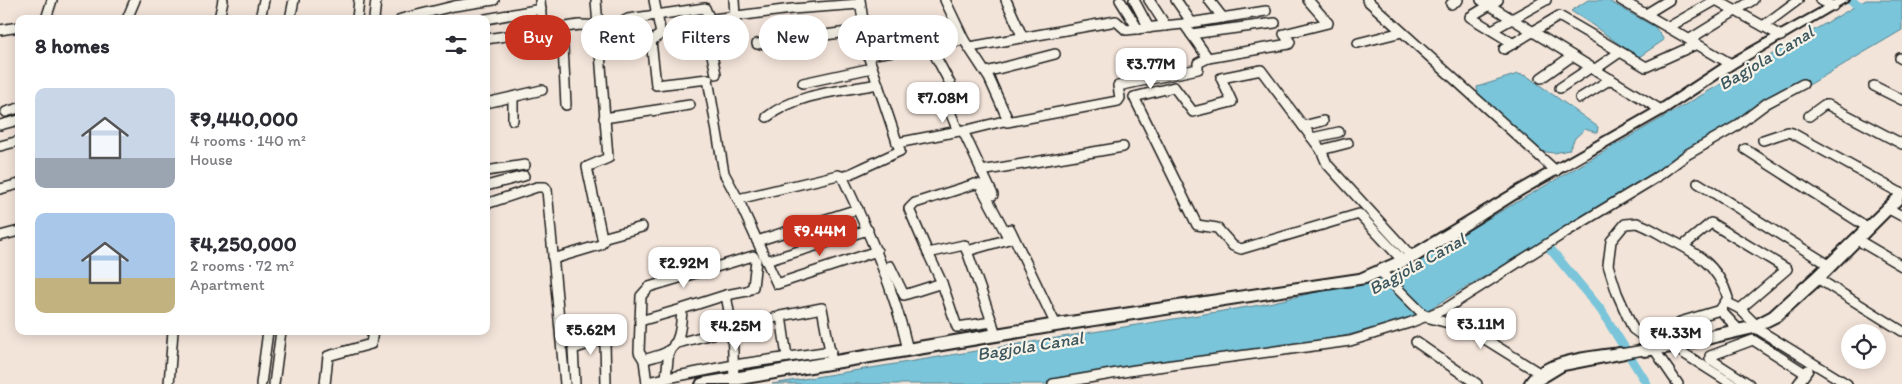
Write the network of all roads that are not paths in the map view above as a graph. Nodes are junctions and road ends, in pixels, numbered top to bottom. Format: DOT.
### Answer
graph roads {
  1 [pos="52,0"];
  2 [pos="137,0"];
  3 [pos="223,0"];
  4 [pos="264,0"];
  5 [pos="294,0"];
  6 [pos="359,0"];
  7 [pos="376,0"];
  8 [pos="494,0"];
  9 [pos="540,0"];
  10 [pos="596,0"];
  11 [pos="654,0"];
  12 [pos="734,0"];
  13 [pos="945,0"];
  14 [pos="1006,0"];
  15 [pos="1120,0"];
  16 [pos="1134,0"];
  17 [pos="1149,0"];
  18 [pos="1176,0"];
  19 [pos="1209,0"];
  20 [pos="1308,0"];
  21 [pos="1367,0"];
  22 [pos="1458,0"];
  23 [pos="1480,0"];
  24 [pos="1498,0"];
  25 [pos="1546,0"];
  26 [pos="1669,0"];
  27 [pos="1716,0"];
  28 [pos="1753,0"];
  29 [pos="1798,0"];
  30 [pos="1820,0"];
  31 [pos="1624,1"];
  32 [pos="860,2"];
  33 [pos="1839,3"];
  34 [pos="806,4"];
  35 [pos="1451,4"];
  36 [pos="1489,5"];
  37 [pos="704,8"];
  38 [pos="541,9"];
  39 [pos="1266,11"];
  40 [pos="1737,11"];
  41 [pos="1646,14"];
  42 [pos="47,15"];
  43 [pos="129,15"];
  44 [pos="220,15"];
  45 [pos="261,15"];
  46 [pos="291,15"];
  47 [pos="357,15"];
  48 [pos="374,15"];
  49 [pos="416,15"];
  50 [pos="541,15"];
  51 [pos="597,15"];
  52 [pos="657,15"];
  53 [pos="736,15"];
  54 [pos="742,15"];
  55 [pos="861,15"];
  56 [pos="653,16"];
  57 [pos="490,18"];
  58 [pos="1223,18"];
  59 [pos="1510,19"];
  60 [pos="1188,23"];
  61 [pos="1275,23"];
  62 [pos="1166,26"];
  63 [pos="1763,26"];
  64 [pos="1668,27"];
  65 [pos="15,28"];
  66 [pos="1149,28"];
  67 [pos="1138,29"];
  68 [pos="0,30"];
  69 [pos="1492,30"];
  70 [pos="1402,32"];
  71 [pos="1532,32"];
  72 [pos="838,33"];
  73 [pos="1191,34"];
  74 [pos="505,36"];
  75 [pos="1781,36"];
  76 [pos="490,38"];
  77 [pos="1023,38"];
  78 [pos="964,40"];
  79 [pos="958,41"];
  80 [pos="1693,42"];
  81 [pos="1358,43"];
  82 [pos="757,44"];
  83 [pos="1514,44"];
  84 [pos="970,47"];
  85 [pos="1504,49"];
  86 [pos="1620,52"];
  87 [pos="1055,54"];
  88 [pos="1572,56"];
  89 [pos="1208,58"];
  90 [pos="564,60"];
  91 [pos="600,60"];
  92 [pos="869,60"];
  93 [pos="937,60"];
  94 [pos="1731,64"];
  95 [pos="872,68"];
  96 [pos="1592,68"];
  97 [pos="986,72"];
  98 [pos="716,74"];
  99 [pos="1541,78"];
  100 [pos="1610,79"];
  101 [pos="803,82"];
  102 [pos="878,84"];
  103 [pos="1803,84"];
  104 [pos="1874,86"];
  105 [pos="1560,88"];
  106 [pos="953,89"];
  107 [pos="542,90"];
  108 [pos="514,97"];
  109 [pos="1580,98"];
  110 [pos="1902,100"];
  111 [pos="490,102"];
  112 [pos="566,105"];
  113 [pos="690,105"];
  114 [pos="948,108"];
  115 [pos="15,109"];
  116 [pos="1661,110"];
  117 [pos="6,112"];
  118 [pos="1809,116"];
  119 [pos="767,117"];
  120 [pos="604,118"];
  121 [pos="513,120"];
  122 [pos="15,121"];
  123 [pos="1323,121"];
  124 [pos="1007,122"];
  125 [pos="0,125"];
  126 [pos="1303,126"];
  127 [pos="961,131"];
  128 [pos="1338,132"];
  129 [pos="1312,138"];
  130 [pos="1763,140"];
  131 [pos="15,141"];
  132 [pos="898,142"];
  133 [pos="1348,143"];
  134 [pos="1902,144"];
  135 [pos="0,146"];
  136 [pos="1123,147"];
  137 [pos="1745,149"];
  138 [pos="1321,150"];
  139 [pos="525,165"];
  140 [pos="490,170"];
  141 [pos="981,171"];
  142 [pos="1556,171"];
  143 [pos="524,176"];
  144 [pos="843,177"];
  145 [pos="1698,183"];
  146 [pos="15,185"];
  147 [pos="490,185"];
  148 [pos="0,189"];
  149 [pos="1902,194"];
  150 [pos="738,199"];
  151 [pos="490,203"];
  152 [pos="1887,208"];
  153 [pos="858,209"];
  154 [pos="1368,210"];
  155 [pos="1359,214"];
  156 [pos="1902,216"];
  157 [pos="642,227"];
  158 [pos="1867,227"];
  159 [pos="868,230"];
  160 [pos="15,232"];
  161 [pos="0,236"];
  162 [pos="602,238"];
  163 [pos="1856,239"];
  164 [pos="757,241"];
  165 [pos="1683,246"];
  166 [pos="877,251"];
  167 [pos="967,251"];
  168 [pos="928,253"];
  169 [pos="552,259"];
  170 [pos="1407,259"];
  171 [pos="766,261"];
  172 [pos="1829,265"];
  173 [pos="890,266"];
  174 [pos="1902,266"];
  175 [pos="1386,276"];
  176 [pos="1817,278"];
  177 [pos="942,283"];
  178 [pos="726,295"];
  179 [pos="1723,306"];
  180 [pos="682,309"];
  181 [pos="1740,309"];
  182 [pos="1424,315"];
  183 [pos="781,316"];
  184 [pos="640,321"];
  185 [pos="1056,325"];
  186 [pos="1756,326"];
  187 [pos="957,327"];
  188 [pos="732,328"];
  189 [pos="994,329"];
  190 [pos="1739,330"];
  191 [pos="1902,332"];
  192 [pos="173,335"];
  193 [pos="268,335"];
  194 [pos="280,335"];
  195 [pos="372,335"];
  196 [pos="962,341"];
  197 [pos="1416,342"];
  198 [pos="1660,346"];
  199 [pos="672,347"];
  200 [pos="908,350"];
  201 [pos="1620,354"];
  202 [pos="786,357"];
  203 [pos="832,357"];
  204 [pos="644,360"];
  205 [pos="1813,363"];
  206 [pos="734,365"];
  207 [pos="1805,374"];
  208 [pos="666,378"];
  209 [pos="734,379"];
  210 [pos="1536,379"];
  211 [pos="647,383"];
  212 [pos="169,384"];
  213 [pos="262,384"];
  214 [pos="274,384"];
  215 [pos="324,384"];
  216 [pos="565,384"];
  217 [pos="575,384"];
  218 [pos="606,384"];
  219 [pos="703,384"];
  220 [pos="1053,384"];
  221 [pos="1477,384"];
  222 [pos="1678,384"];
  223 [pos="1732,384"];
  224 [pos="1749,384"];
  225 [pos="1798,384"];
  226 [pos="1847,384"];
  1 -- 42 [label="street"];
  2 -- 43 [label="street"];
  3 -- 44 [label="street"];
  4 -- 45 [label="street"];
  5 -- 46 [label="street"];
  6 -- 47 [label="street"];
  7 -- 48 [label="street"];
  8 -- 49 [label="street"];
  9 -- 38 [label="street"];
  10 -- 51 [label="street"];
  11 -- 52 [label="street"];
  12 -- 53 [label="street"];
  13 -- 78 [label="street"];
  14 -- 77 [label="street"];
  15 -- 67 [label="street"];
  16 -- 66 [label="street"];
  17 -- 62 [label="street"];
  18 -- 60 [label="street"];
  19 -- 58 [label="street"];
  20 -- 89 [label="street"];
  21 -- 70 [label="street"];
  22 -- 35 [label="street"];
  23 -- 36 [label="street"];
  24 -- 36 [label="street"];
  25 -- 59 [label="street"];
  26 -- 41 [label="street"];
  27 -- 40 [label="street"];
  27 -- 64 [label="street"];
  28 -- 40 [label="street"];
  29 -- 63 [label="street"];
  30 -- 33 [label="street"];
  31 -- 41 [label="street"];
  32 -- 34 [label="street"];
  32 -- 55 [label="street"];
  33 -- 75 [label="street"];
  34 -- 54 [label="street"];
  36 -- 59 [label="street"];
  36 -- 69 [label="street"];
  37 -- 52 [label="street"];
  37 -- 98 [label="street"];
  38 -- 50 [label="street"];
  38 -- 57 [label="street"];
  39 -- 58 [label="street"];
  40 -- 63 [label="street"];
  40 -- 80 [label="street"];
  41 -- 64 [label="street"];
  52 -- 56 [label="street"];
  52 -- 150 [label="street"];
  58 -- 60 [label="street"];
  59 -- 69 [label="street"];
  59 -- 71 [label="street"];
  60 -- 62 [label="street"];
  60 -- 73 [label="street"];
  61 -- 73 [label="street"];
  62 -- 66 [label="street"];
  63 -- 75 [label="street"];
  64 -- 80 [label="street"];
  65 -- 68 [label="street"];
  66 -- 67 [label="street"];
  67 -- 77 [label="street"];
  69 -- 83 [label="street"];
  70 -- 81 [label="street"];
  70 -- 142 [label="street"];
  71 -- 83 [label="street"];
  71 -- 86 [label="street"];
  71 -- 88 [label="street"];
  72 -- 82 [label="street"];
  73 -- 89 [label="street"];
  74 -- 76 [label="street"];
  75 -- 94 [label="street"];
  77 -- 84 [label="street"];
  78 -- 79 [label="street"];
  78 -- 84 [label="street"];
  80 -- 86 [label="street"];
  80 -- 94 [label="street"];
  83 -- 85 [label="street"];
  84 -- 97 [label="street"];
  86 -- 96 [label="street"];
  87 -- 97 [label="street"];
  88 -- 96 [label="street"];
  88 -- 99 [label="street"];
  89 -- 124 [label="street"];
  90 -- 112 [label="street"];
  91 -- 120 [label="street"];
  92 -- 95 [label="street"];
  93 -- 106 [label="street"];
  94 -- 116 [label="street"];
  95 -- 101 [label="street"];
  95 -- 102 [label="street"];
  96 -- 100 [label="street"];
  96 -- 105 [label="street"];
  97 -- 124 [label="street"];
  100 -- 109 [label="street"];
  100 -- 116 [label="street"];
  102 -- 119 [label="street"];
  102 -- 132 [label="street"];
  103 -- 182 [label="street"];
  104 -- 110 [label="street"];
  107 -- 108 [label="street"];
  108 -- 111 [label="street"];
  108 -- 121 [label="street"];
  113 -- 120 [label="street"];
  114 -- 127 [label="street"];
  115 -- 117 [label="street"];
  116 -- 142 [label="street"];
  118 -- 134 [label="street"];
  120 -- 162 [label="street"];
  122 -- 125 [label="street"];
  123 -- 126 [label="street"];
  124 -- 127 [label="street"];
  126 -- 129 [label="street"];
  126 -- 155 [label="street"];
  127 -- 132 [label="street"];
  127 -- 141 [label="street"];
  128 -- 129 [label="street"];
  129 -- 138 [label="street"];
  130 -- 149 [label="street"];
  131 -- 135 [label="street"];
  132 -- 144 [label="street"];
  133 -- 138 [label="street"];
  136 -- 141 [label="street"];
  137 -- 158 [label="street"];
  138 -- 154 [label="street"];
  139 -- 140 [label="street"];
  141 -- 185 [label="street"];
  142 -- 170 [label="street"];
  143 -- 147 [label="street"];
  144 -- 150 [label="street"];
  144 -- 153 [label="street"];
  145 -- 172 [label="street"];
  146 -- 148 [label="street"];
  149 -- 152 [label="street"];
  150 -- 164 [label="street"];
  151 -- 169 [label="street"];
  152 -- 156 [label="street"];
  152 -- 158 [label="street"];
  153 -- 159 [label="street"];
  153 -- 164 [label="street"];
  154 -- 155 [label="street"];
  154 -- 170 [label="street"];
  155 -- 170 [label="street"];
  157 -- 162 [label="street"];
  158 -- 163 [label="street"];
  159 -- 166 [label="street"];
  159 -- 171 [label="street"];
  160 -- 161 [label="street"];
  162 -- 169 [label="street"];
  163 -- 172 [label="street"];
  163 -- 174 [label="street"];
  164 -- 171 [label="street"];
  165 -- 179 [label="street"];
  165 -- 181 [label="street"];
  165 -- 198 [label="street"];
  166 -- 171 [label="street"];
  166 -- 200 [label="street"];
  167 -- 168 [label="street"];
  167 -- 168 [label="street"];
  167 -- 189 [label="street"];
  168 -- 177 [label="street"];
  169 -- 216 [label="street"];
  170 -- 175 [label="street"];
  172 -- 176 [label="street"];
  173 -- 177 [label="street"];
  175 -- 182 [label="street"];
  175 -- 185 [label="street"];
  176 -- 186 [label="street"];
  176 -- 191 [label="street"];
  177 -- 187 [label="street"];
  178 -- 180 [label="street"];
  178 -- 184 [label="street"];
  178 -- 188 [label="street"];
  179 -- 181 [label="street"];
  179 -- 190 [label="street"];
  179 -- 198 [label="street"];
  180 -- 184 [label="street"];
  180 -- 199 [label="street"];
  181 -- 186 [label="street"];
  182 -- 210 [label="street"];
  182 -- 220 [label="street"];
  183 -- 188 [label="street"];
  183 -- 202 [label="street"];
  183 -- 203 [label="street"];
  184 -- 204 [label="street"];
  185 -- 189 [label="street"];
  186 -- 190 [label="street"];
  186 -- 205 [label="street"];
  187 -- 189 [label="street"];
  187 -- 196 [label="street"];
  188 -- 199 [label="street"];
  188 -- 206 [label="street"];
  189 -- 196 [label="street"];
  190 -- 198 [label="street"];
  192 -- 212 [label="street"];
  193 -- 213 [label="street"];
  194 -- 214 [label="street"];
  195 -- 215 [label="street"];
  196 -- 200 [label="street"];
  197 -- 221 [label="street"];
  198 -- 201 [label="street"];
  198 -- 222 [label="street"];
  198 -- 223 [label="street"];
  199 -- 204 [label="street"];
  199 -- 208 [label="street"];
  200 -- 203 [label="street"];
  201 -- 210 [label="street"];
  202 -- 203 [label="street"];
  202 -- 206 [label="street"];
  203 -- 209 [label="street"];
  204 -- 211 [label="street"];
  205 -- 207 [label="street"];
  205 -- 226 [label="street"];
  206 -- 208 [label="street"];
  206 -- 209 [label="street"];
  207 -- 224 [label="street"];
  207 -- 225 [label="street"];
  208 -- 211 [label="street"];
  209 -- 219 [label="street"];
  217 -- 218 [label="street"];
}
